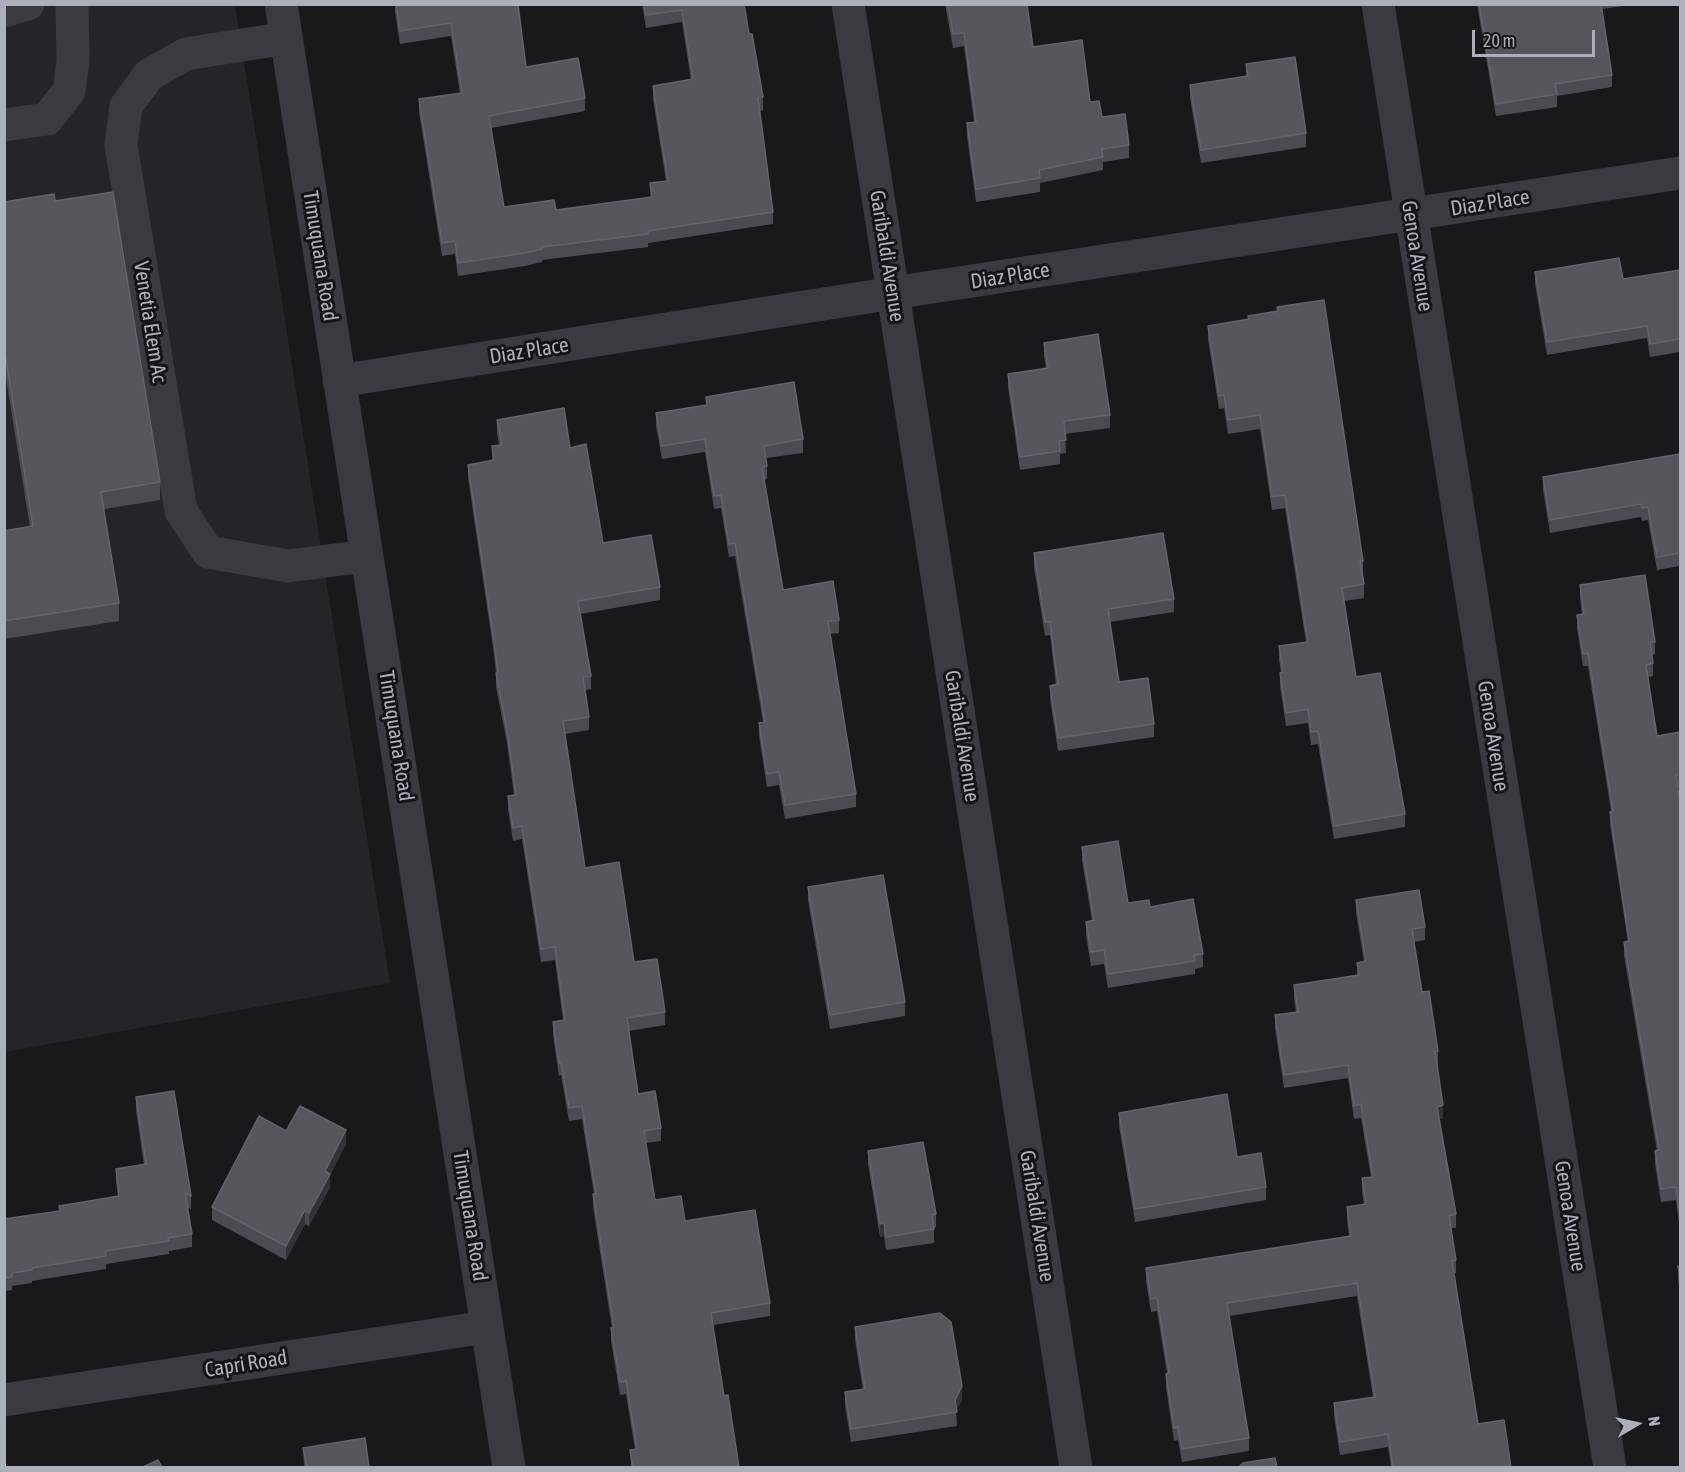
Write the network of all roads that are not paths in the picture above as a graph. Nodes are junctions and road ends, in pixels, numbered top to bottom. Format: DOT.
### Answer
graph roads {
  1 [pos="28,4"];
  2 [pos="72,4"];
  3 [pos="281,4"];
  4 [pos="848,4"];
  5 [pos="1378,4"];
  6 [pos="4,11"];
  7 [pos="286,38"];
  8 [pos="4,125"];
  9 [pos="1680,173"];
  10 [pos="1411,216"];
  11 [pos="893,293"];
  12 [pos="339,381"];
  13 [pos="366,556"];
  14 [pos="487,1327"];
  15 [pos="4,1400"];
  16 [pos="509,1467"];
  17 [pos="1076,1467"];
  18 [pos="1610,1467"];
  1 -- 6 [label="street"];
  2 -- 8 [label="street"];
  3 -- 7 [label="street, Timuquana Road"];
  4 -- 11 [label="street, Garibaldi Avenue"];
  5 -- 10 [label="street, Genoa Avenue"];
  7 -- 12 [label="street, Timuquana Road"];
  7 -- 13 [label="street, Venetia Elem Ac"];
  9 -- 10 [label="street, Diaz Place"];
  10 -- 11 [label="street, Diaz Place"];
  10 -- 18 [label="street, Genoa Avenue"];
  11 -- 12 [label="street, Diaz Place"];
  11 -- 17 [label="street, Garibaldi Avenue"];
  12 -- 13 [label="street, Timuquana Road"];
  13 -- 14 [label="street, Timuquana Road"];
  14 -- 15 [label="street, Capri Road"];
  14 -- 16 [label="street, Timuquana Road"];
}
